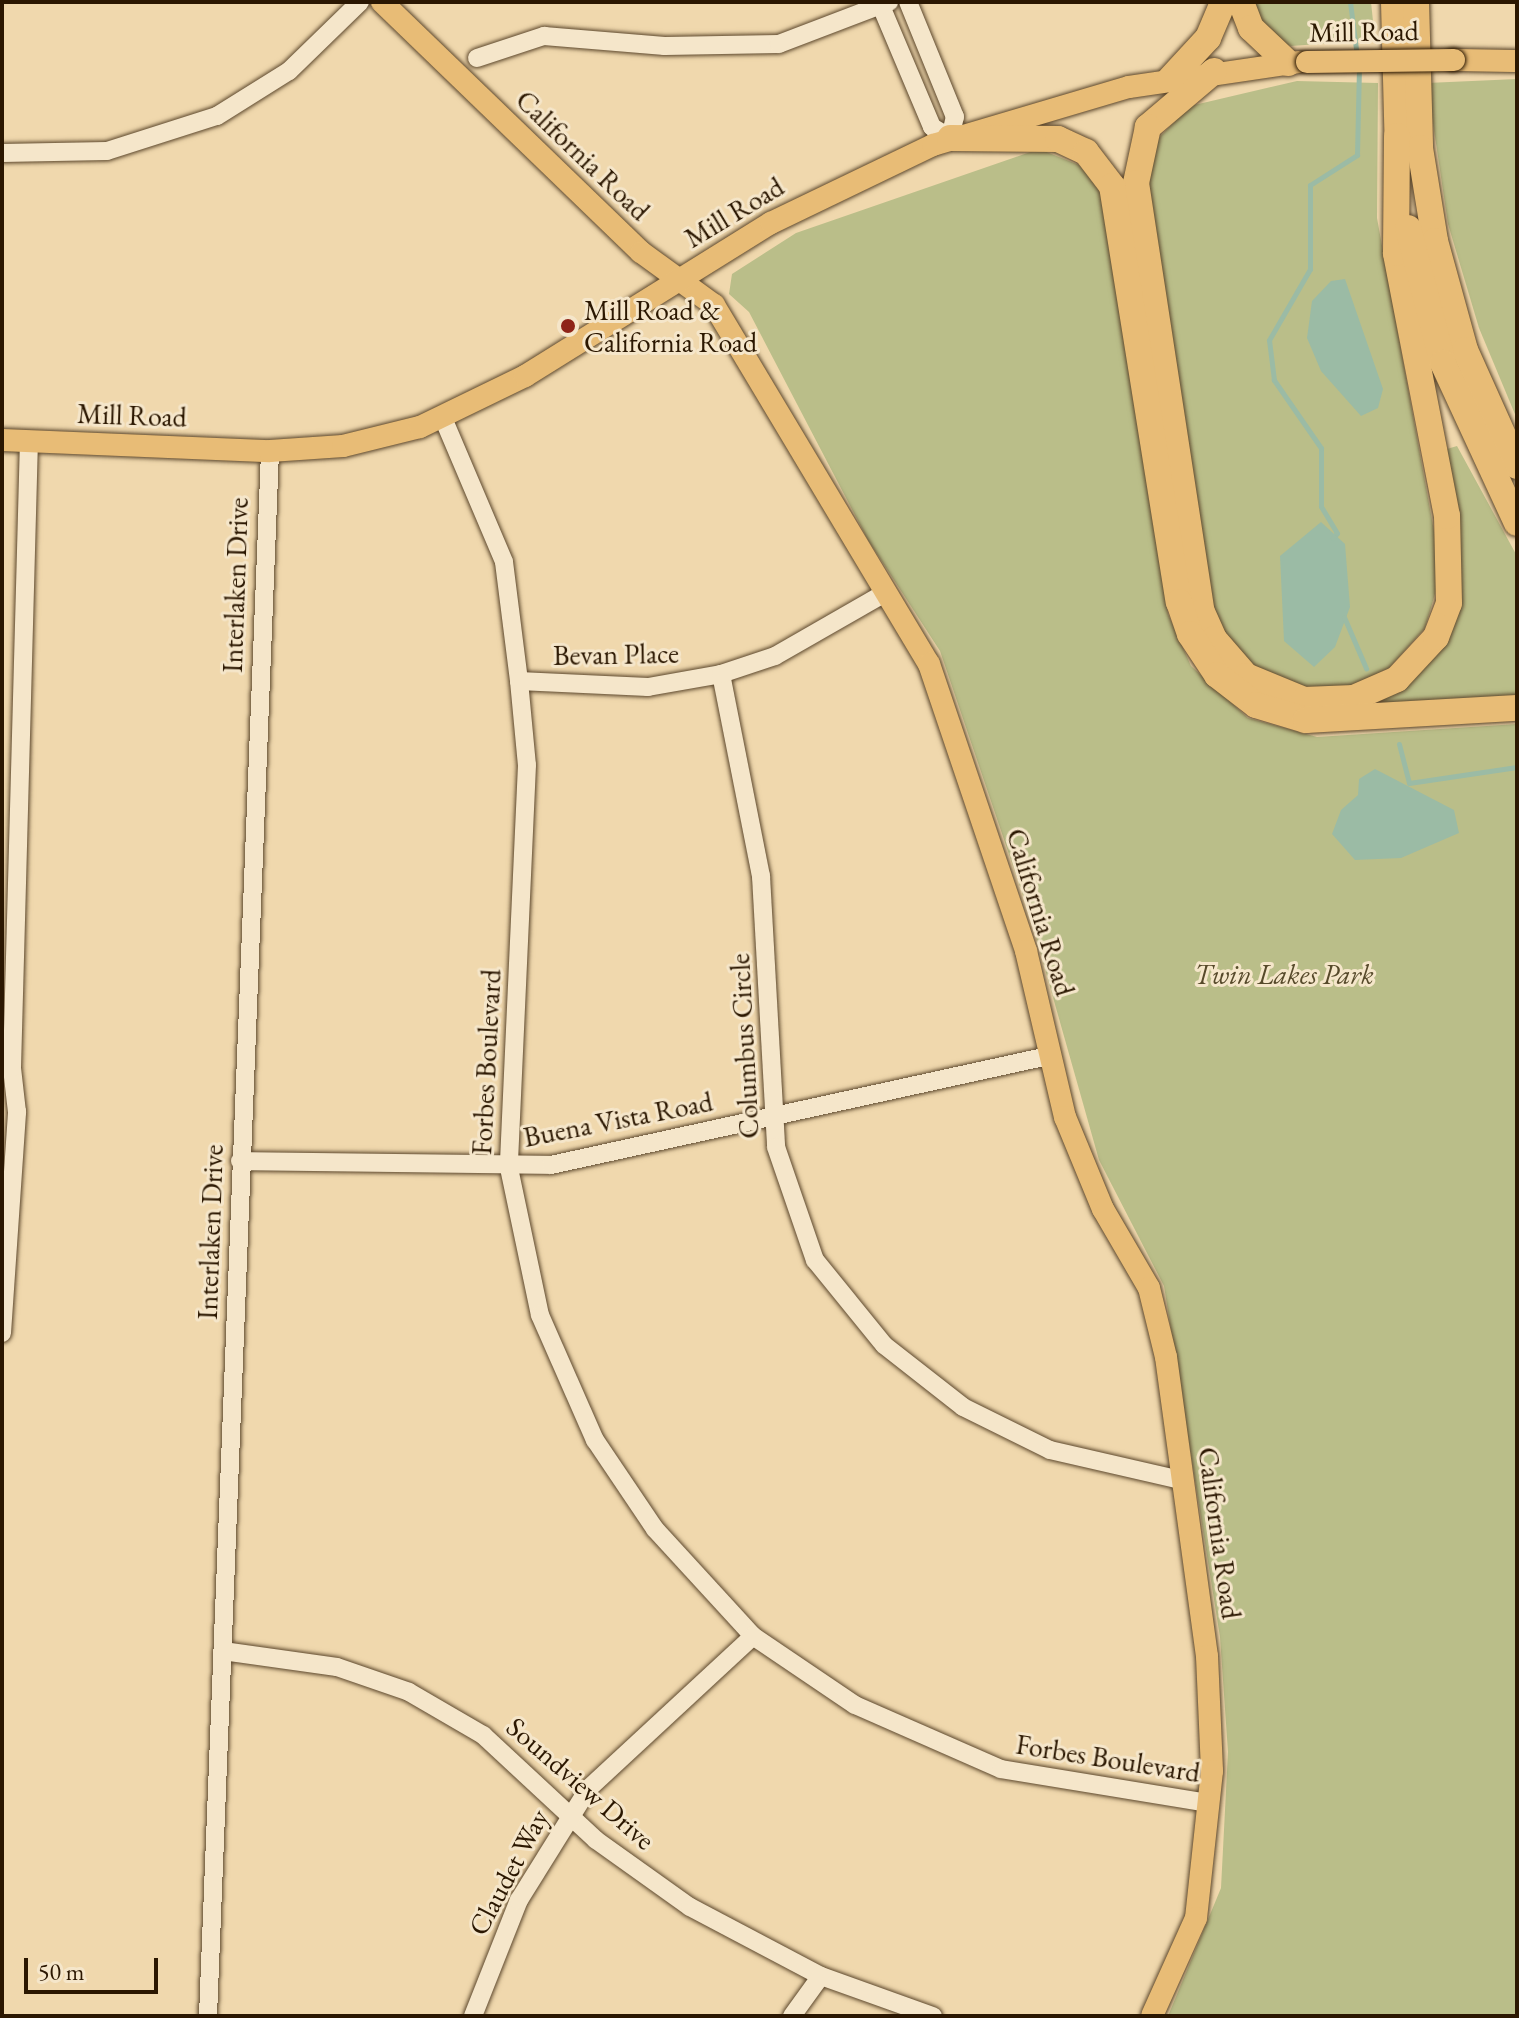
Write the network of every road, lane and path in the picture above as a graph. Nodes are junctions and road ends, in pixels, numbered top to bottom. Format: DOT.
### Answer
graph roads {
  1 [pos="360,2"];
  2 [pos="382,2"];
  3 [pos="908,2"];
  4 [pos="1223,2"];
  5 [pos="1241,2"];
  6 [pos="1388,2"];
  7 [pos="1394,2"];
  8 [pos="1416,2"];
  9 [pos="885,4"];
  10 [pos="1394,29"];
  11 [pos="477,58"];
  12 [pos="931,58"];
  13 [pos="1517,61"];
  14 [pos="1298,62"];
  15 [pos="907,68"];
  16 [pos="1214,71"];
  17 [pos="1170,79"];
  18 [pos="1397,136"];
  19 [pos="950,138"];
  20 [pos="2,153"];
  21 [pos="679,280"];
  22 [pos="443,418"];
  23 [pos="2,440"];
  24 [pos="29,441"];
  25 [pos="270,451"];
  26 [pos="1517,466"];
  27 [pos="1517,523"];
  28 [pos="885,593"];
  29 [pos="721,674"];
  30 [pos="519,681"];
  31 [pos="1517,708"];
  32 [pos="1048,1056"];
  33 [pos="8,1094"];
  34 [pos="772,1117"];
  35 [pos="240,1161"];
  36 [pos="509,1168"];
  37 [pos="2,1333"];
  38 [pos="1181,1480"];
  39 [pos="753,1636"];
  40 [pos="223,1651"];
  41 [pos="1209,1803"];
  42 [pos="570,1814"];
  43 [pos="821,1976"];
  44 [pos="208,2016"];
  45 [pos="473,2016"];
  46 [pos="792,2016"];
  47 [pos="933,2016"];
  48 [pos="1152,2016"];
  1 -- 20 [label="street"];
  2 -- 21 [label="main road, California Road"];
  3 -- 12 [label="street"];
  4 -- 17 [label="highway"];
  5 -- 14 [label="highway"];
  6 -- 10 [label="highway"];
  7 -- 10 [label="highway"];
  8 -- 26 [label="highway"];
  9 -- 11 [label="street"];
  9 -- 15 [label="street"];
  10 -- 18 [label="highway"];
  12 -- 15 [label="street"];
  12 -- 19 [label="street"];
  13 -- 14 [label="main road, Mill Road, bridge"];
  14 -- 16 [label="main road, Mill Road"];
  15 -- 19 [label="street"];
  16 -- 17 [label="main road, Mill Road"];
  16 -- 18 [label="highway"];
  17 -- 19 [label="main road, Mill Road"];
  18 -- 27 [label="highway"];
  19 -- 21 [label="main road, Mill Road"];
  19 -- 31 [label="highway"];
  21 -- 22 [label="main road, Mill Road"];
  21 -- 28 [label="main road, California Road"];
  22 -- 25 [label="main road, Mill Road"];
  22 -- 30 [label="street, Forbes Boulevard"];
  23 -- 24 [label="main road, Mill Road"];
  24 -- 25 [label="main road, Mill Road"];
  24 -- 33 [label="street"];
  25 -- 35 [label="street, Interlaken Drive"];
  28 -- 29 [label="street, Bevan Place"];
  28 -- 32 [label="main road, California Road"];
  29 -- 30 [label="street, Bevan Place"];
  29 -- 34 [label="street, Columbus Circle"];
  30 -- 36 [label="street, Forbes Boulevard"];
  32 -- 34 [label="street, Buena Vista Road"];
  32 -- 38 [label="main road, California Road"];
  33 -- 37 [label="street"];
  34 -- 36 [label="street, Buena Vista Road"];
  34 -- 38 [label="street, Columbus Circle"];
  35 -- 36 [label="street, Buena Vista Road"];
  35 -- 40 [label="street, Interlaken Drive"];
  36 -- 39 [label="street, Forbes Boulevard"];
  38 -- 41 [label="main road, California Road"];
  39 -- 41 [label="street, Forbes Boulevard"];
  39 -- 42 [label="street, Claudet Way"];
  40 -- 42 [label="street, Soundview Drive"];
  40 -- 44 [label="street, Interlaken Drive"];
  41 -- 48 [label="main road, California Road"];
  42 -- 43 [label="street, Soundview Drive"];
  42 -- 45 [label="street, Claudet Way"];
  43 -- 46 [label="street"];
  43 -- 47 [label="street, Soundview Drive"];
}
